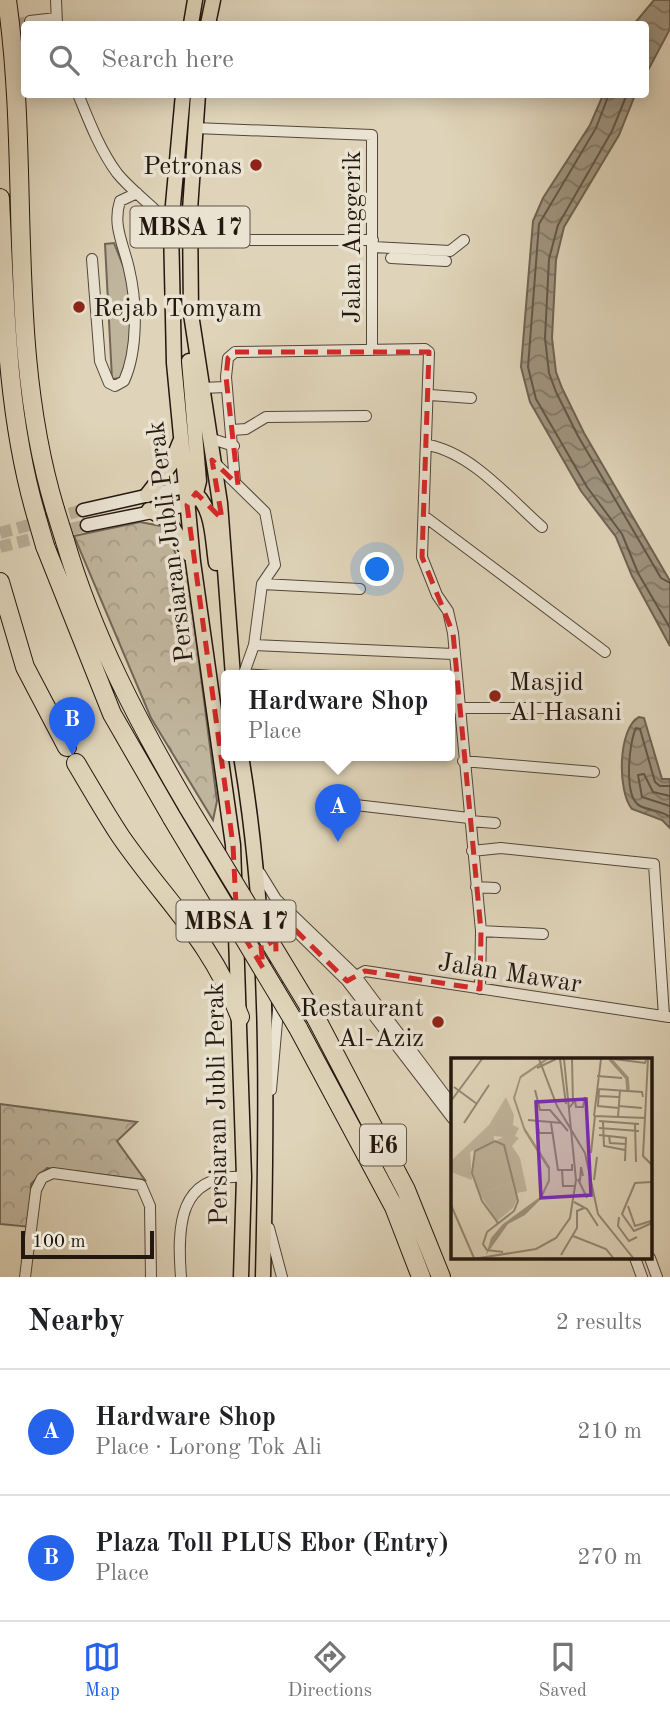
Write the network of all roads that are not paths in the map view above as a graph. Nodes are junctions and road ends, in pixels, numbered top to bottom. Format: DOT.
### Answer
graph roads {
  1 [pos="7,0"];
  2 [pos="56,0"];
  3 [pos="195,0"];
  4 [pos="212,0"];
  5 [pos="30,21"];
  6 [pos="57,21"];
  7 [pos="192,21"];
  8 [pos="208,21"];
  9 [pos="80,98"];
  10 [pos="183,98"];
  11 [pos="198,98"];
  12 [pos="194,128"];
  13 [pos="137,193"];
  14 [pos="0,198"];
  15 [pos="171,227"];
  16 [pos="230,240"];
  17 [pos="464,240"];
  18 [pos="373,243"];
  19 [pos="406,254"];
  20 [pos="391,258"];
  21 [pos="92,259"];
  22 [pos="446,261"];
  23 [pos="191,314"];
  24 [pos="372,350"];
  25 [pos="227,387"];
  26 [pos="200,388"];
  27 [pos="430,395"];
  28 [pos="471,398"];
  29 [pos="366,416"];
  30 [pos="232,430"];
  31 [pos="209,438"];
  32 [pos="180,440"];
  33 [pos="428,445"];
  34 [pos="234,446"];
  35 [pos="212,460"];
  36 [pos="235,482"];
  37 [pos="147,495"];
  38 [pos="190,495"];
  39 [pos="83,510"];
  40 [pos="149,510"];
  41 [pos="424,516"];
  42 [pos="87,525"];
  43 [pos="542,527"];
  44 [pos="193,562"];
  45 [pos="0,582"];
  46 [pos="262,584"];
  47 [pos="360,589"];
  48 [pos="228,597"];
  49 [pos="254,645"];
  50 [pos="605,652"];
  51 [pos="453,654"];
  52 [pos="239,670"];
  53 [pos="242,670"];
  54 [pos="453,670"];
  55 [pos="455,708"];
  56 [pos="545,708"];
  57 [pos="455,714"];
  58 [pos="221,760"];
  59 [pos="221,761"];
  60 [pos="243,761"];
  61 [pos="463,761"];
  62 [pos="594,772"];
  63 [pos="338,803"];
  64 [pos="469,820"];
  65 [pos="495,823"];
  66 [pos="472,851"];
  67 [pos="254,856"];
  68 [pos="476,887"];
  69 [pos="495,888"];
  70 [pos="481,931"];
  71 [pos="543,934"];
  72 [pos="351,978"];
  73 [pos="480,989"];
  74 [pos="240,1017"];
  75 [pos="667,1017"];
  76 [pos="451,1103"];
  77 [pos="451,1116"];
  78 [pos="264,1139"];
  79 [pos="244,1177"];
  80 [pos="265,1210"];
  81 [pos="636,1260"];
  82 [pos="651,1260"];
  83 [pos="25,1277"];
  84 [pos="152,1277"];
  85 [pos="181,1277"];
  86 [pos="241,1277"];
  87 [pos="263,1277"];
  88 [pos="282,1277"];
  89 [pos="421,1277"];
  90 [pos="441,1277"];
  91 [pos="642,1277"];
  92 [pos="657,1277"];
  1 -- 90 [label="highway, E6, bridge"];
  2 -- 6 [label="street"];
  3 -- 7 [label="main road"];
  4 -- 8 [label="main road"];
  5 -- 6 [label="street"];
  9 -- 13 [label="street"];
  10 -- 15 [label="main road, Persiaran Jubli Perak / MBSA 17"];
  11 -- 12 [label="main road, Persiaran Jubli Perak / MBSA 17"];
  12 -- 18 [label="street, Jalan Anggerik"];
  12 -- 23 [label="main road, Persiaran Jubli Perak / MBSA 17"];
  13 -- 15 [label="street"];
  13 -- 21 [label="street"];
  14 -- 89 [label="highway, E6, bridge"];
  15 -- 32 [label="main road, Persiaran Jubli Perak / MBSA 17"];
  16 -- 18 [label="street"];
  17 -- 19 [label="street"];
  18 -- 19 [label="street"];
  18 -- 24 [label="street, Jalan Anggerik"];
  19 -- 20 [label="street"];
  19 -- 22 [label="street"];
  23 -- 26 [label="main road, Persiaran Jubli Perak / MBSA 17"];
  23 -- 38 [label="main road"];
  24 -- 25 [label="street"];
  24 -- 27 [label="street"];
  25 -- 26 [label="street"];
  25 -- 30 [label="street"];
  26 -- 31 [label="main road, Persiaran Jubli Perak / MBSA 17"];
  27 -- 28 [label="street"];
  27 -- 33 [label="street"];
  29 -- 30 [label="street"];
  30 -- 34 [label="street"];
  31 -- 34 [label="street"];
  31 -- 35 [label="main road, Persiaran Jubli Perak / MBSA 17"];
  32 -- 37 [label="main road"];
  32 -- 38 [label="main road, Persiaran Jubli Perak / MBSA 17"];
  33 -- 41 [label="street"];
  33 -- 43 [label="street"];
  34 -- 36 [label="street"];
  35 -- 36 [label="street"];
  35 -- 48 [label="main road, Persiaran Jubli Perak / MBSA 17"];
  36 -- 46 [label="street"];
  37 -- 38 [label="main road"];
  37 -- 39 [label="main road"];
  38 -- 40 [label="main road"];
  38 -- 44 [label="main road, Persiaran Jubli Perak / MBSA 17"];
  38 -- 48 [label="main road"];
  40 -- 42 [label="main road"];
  40 -- 44 [label="main road"];
  41 -- 50 [label="street"];
  41 -- 51 [label="street"];
  44 -- 58 [label="main road, Persiaran Jubli Perak / MBSA 17"];
  45 -- 74 [label="highway"];
  46 -- 47 [label="street"];
  46 -- 49 [label="street"];
  48 -- 52 [label="main road, Persiaran Jubli Perak / MBSA 17"];
  49 -- 51 [label="street"];
  49 -- 53 [label="street"];
  51 -- 54 [label="street"];
  55 -- 56 [label="street"];
  57 -- 61 [label="street"];
  59 -- 74 [label="main road, Persiaran Jubli Perak / MBSA 17"];
  60 -- 67 [label="main road, Persiaran Jubli Perak / MBSA 17"];
  61 -- 62 [label="street"];
  61 -- 64 [label="street"];
  63 -- 64 [label="street"];
  64 -- 65 [label="street"];
  64 -- 66 [label="street"];
  66 -- 68 [label="street"];
  66 -- 75 [label="street"];
  67 -- 72 [label="street"];
  67 -- 78 [label="main road, Persiaran Jubli Perak / MBSA 17"];
  68 -- 69 [label="street"];
  68 -- 70 [label="street"];
  70 -- 71 [label="street"];
  70 -- 73 [label="street"];
  72 -- 73 [label="street, Jalan Mawar"];
  72 -- 76 [label="street"];
  72 -- 77 [label="street"];
  72 -- 78 [label="street"];
  73 -- 75 [label="street, Jalan Mawar"];
  74 -- 79 [label="main road, Persiaran Jubli Perak / MBSA 17"];
  78 -- 80 [label="main road, Persiaran Jubli Perak / MBSA 17"];
  79 -- 85 [label="street"];
  79 -- 86 [label="main road, Persiaran Jubli Perak / MBSA 17"];
  80 -- 87 [label="main road, Persiaran Jubli Perak / MBSA 17"];
  80 -- 88 [label="street"];
  81 -- 91 [label="street"];
  82 -- 92 [label="street"];
  83 -- 84 [label="street"];
}
